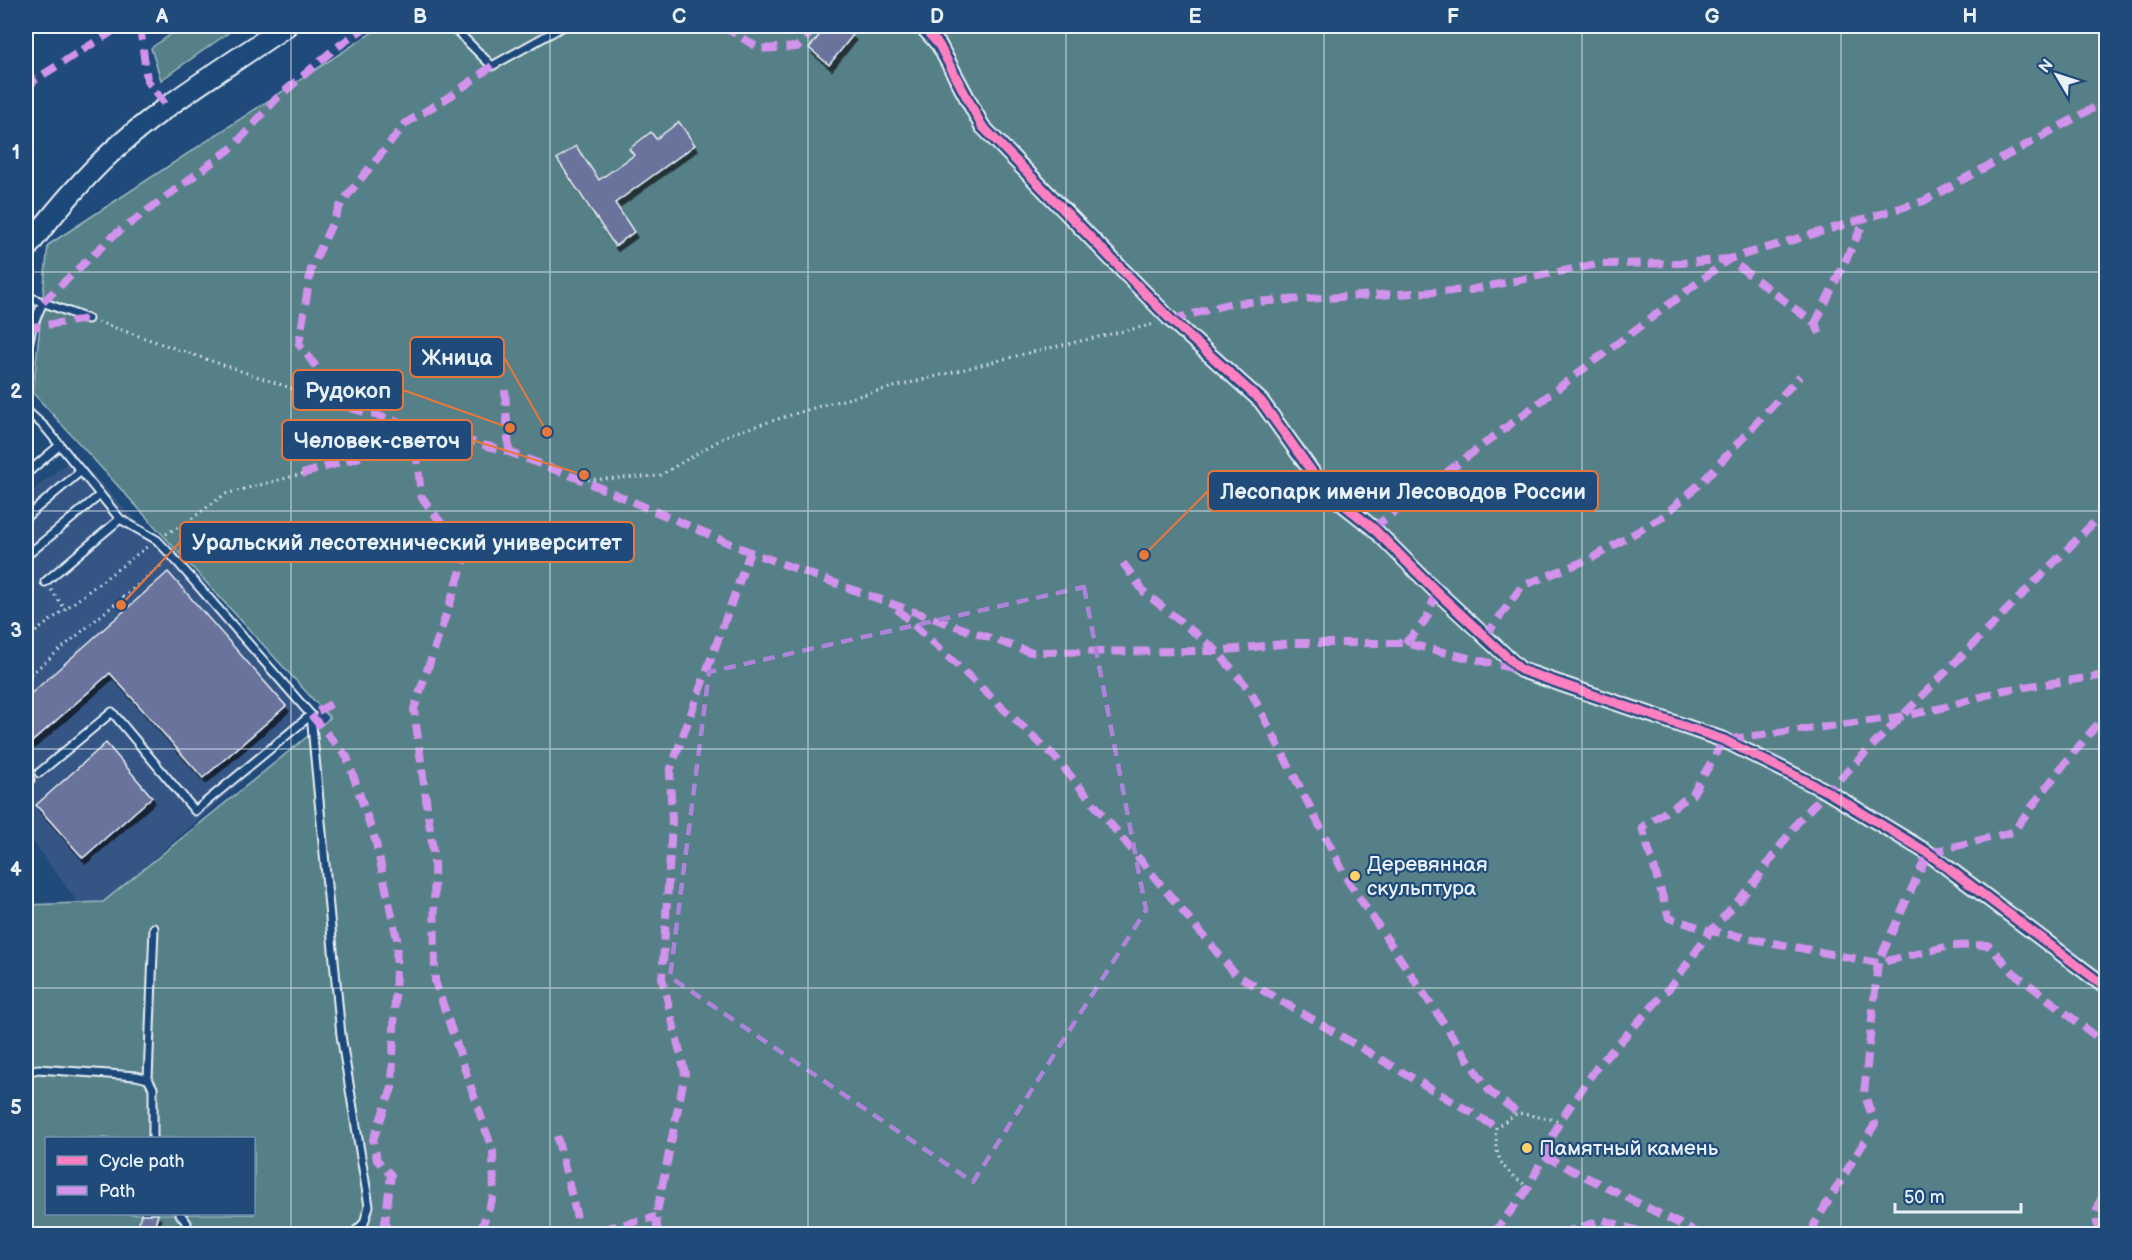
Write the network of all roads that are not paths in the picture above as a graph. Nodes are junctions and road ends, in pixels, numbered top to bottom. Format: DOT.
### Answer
graph roads {
  1 [pos="286,26"];
  2 [pos="452,26"];
  3 [pos="564,26"];
  4 [pos="922,26"];
  5 [pos="26,249"];
  6 [pos="26,296"];
  7 [pos="43,302"];
  8 [pos="88,319"];
  9 [pos="26,355"];
  10 [pos="26,410"];
  11 [pos="60,444"];
  12 [pos="81,471"];
  13 [pos="26,474"];
  14 [pos="100,495"];
  15 [pos="26,517"];
  16 [pos="120,519"];
  17 [pos="26,556"];
  18 [pos="45,582"];
  19 [pos="311,715"];
  20 [pos="39,773"];
  21 [pos="154,928"];
  22 [pos="2106,987"];
  23 [pos="26,1072"];
  24 [pos="148,1079"];
  25 [pos="153,1137"];
  26 [pos="181,1215"];
  27 [pos="184,1234"];
  28 [pos="353,1234"];
  1 -- 5 [label="main road"];
  2 -- 3 [label="lane"];
  4 -- 22 [label="street"];
  6 -- 7 [label="lane"];
  7 -- 8 [label="lane"];
  7 -- 9 [label="lane"];
  10 -- 11 [label="lane"];
  11 -- 12 [label="lane"];
  11 -- 13 [label="lane"];
  12 -- 14 [label="lane"];
  12 -- 15 [label="lane"];
  14 -- 16 [label="lane"];
  14 -- 17 [label="lane"];
  16 -- 18 [label="lane"];
  16 -- 19 [label="lane"];
  19 -- 20 [label="lane"];
  19 -- 28 [label="lane"];
  21 -- 24 [label="lane"];
  23 -- 24 [label="lane"];
  24 -- 25 [label="lane"];
  26 -- 27 [label="lane"];
}
